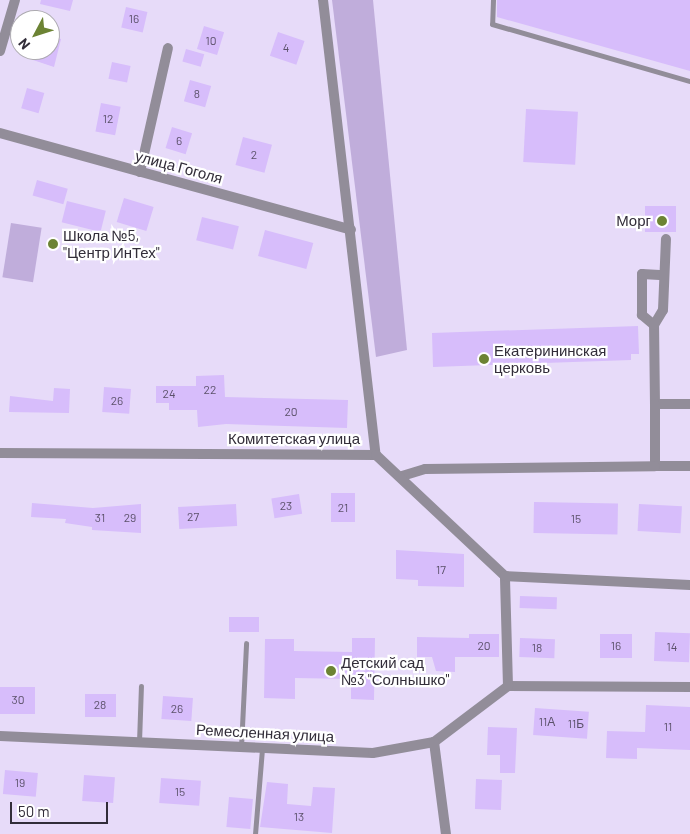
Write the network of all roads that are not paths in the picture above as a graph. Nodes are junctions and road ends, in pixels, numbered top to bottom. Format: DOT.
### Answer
graph roads {
  1 [pos="15,0"];
  2 [pos="323,0"];
  3 [pos="493,0"];
  4 [pos="168,48"];
  5 [pos="0,51"];
  6 [pos="690,81"];
  7 [pos="0,133"];
  8 [pos="140,172"];
  9 [pos="351,230"];
  10 [pos="666,238"];
  11 [pos="664,275"];
  12 [pos="654,324"];
  13 [pos="655,404"];
  14 [pos="690,404"];
  15 [pos="0,453"];
  16 [pos="376,454"];
  17 [pos="655,466"];
  18 [pos="690,466"];
  19 [pos="402,476"];
  20 [pos="505,576"];
  21 [pos="690,585"];
  22 [pos="246,643"];
  23 [pos="141,686"];
  24 [pos="508,686"];
  25 [pos="690,686"];
  26 [pos="0,736"];
  27 [pos="138,742"];
  28 [pos="434,742"];
  29 [pos="241,747"];
  30 [pos="262,748"];
  31 [pos="255,834"];
  32 [pos="446,834"];
  1 -- 5 [label="street"];
  2 -- 9 [label="street"];
  3 -- 6 [label="lane"];
  4 -- 8 [label="street"];
  7 -- 8 [label="street, улица Гоголя"];
  8 -- 9 [label="street, улица Гоголя"];
  9 -- 16 [label="street"];
  10 -- 11 [label="street"];
  11 -- 12 [label="street"];
  11 -- 12 [label="street"];
  12 -- 13 [label="street"];
  13 -- 14 [label="street"];
  13 -- 17 [label="street"];
  15 -- 16 [label="street, Комитетская улица"];
  16 -- 19 [label="street, Комитетская улица"];
  17 -- 18 [label="street"];
  17 -- 19 [label="street"];
  19 -- 20 [label="street, Комитетская улица"];
  20 -- 21 [label="street"];
  20 -- 24 [label="street"];
  22 -- 29 [label="lane"];
  23 -- 27 [label="lane"];
  24 -- 25 [label="street"];
  24 -- 28 [label="street, Ремесленная улица"];
  26 -- 27 [label="street, Ремесленная улица"];
  27 -- 29 [label="street, Ремесленная улица"];
  28 -- 30 [label="street, Ремесленная улица"];
  28 -- 32 [label="street"];
  29 -- 30 [label="street, Ремесленная улица"];
  30 -- 31 [label="lane"];
}
